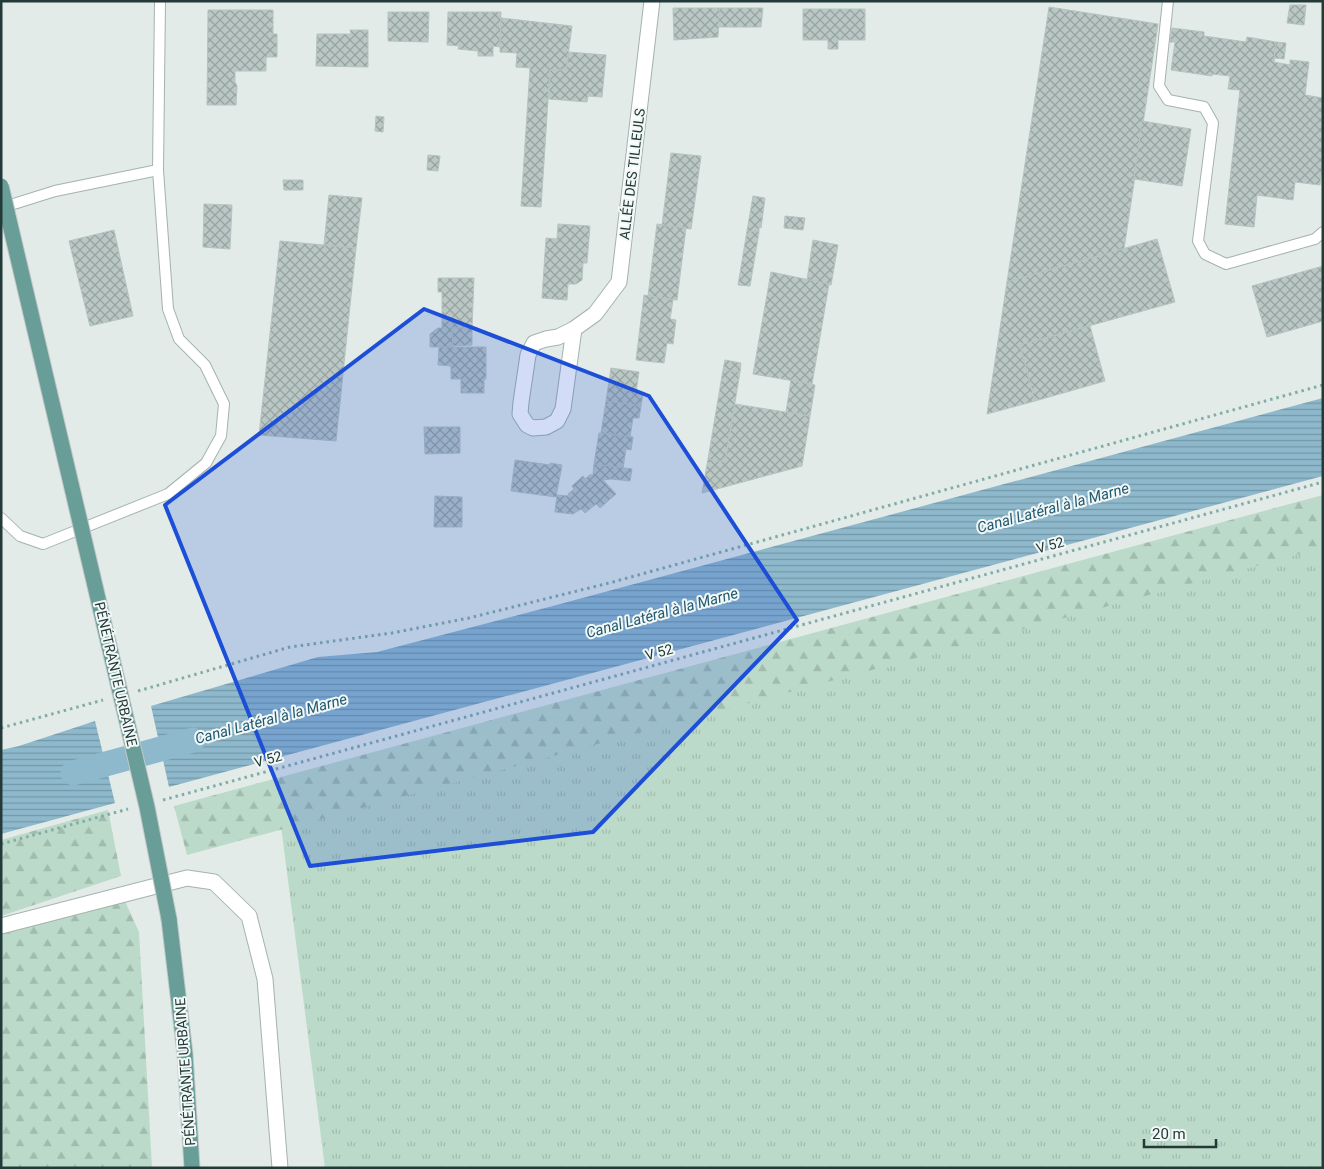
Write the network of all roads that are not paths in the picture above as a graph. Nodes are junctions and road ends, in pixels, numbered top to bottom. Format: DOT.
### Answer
graph roads {
  1 [pos="160,1"];
  2 [pos="652,1"];
  3 [pos="1168,1"];
  4 [pos="158,170"];
  5 [pos="1,186"];
  6 [pos="1,208"];
  7 [pos="1323,232"];
  8 [pos="574,328"];
  9 [pos="1,518"];
  10 [pos="1,926"];
  11 [pos="192,1168"];
  12 [pos="280,1168"];
  1 -- 4 [label="lane"];
  2 -- 8 [label="street, ALLÉE DES TILLEULS"];
  3 -- 7 [label="lane"];
  4 -- 6 [label="lane"];
  4 -- 9 [label="lane"];
  5 -- 11 [label="main road, PÉNÉTRANTE URBAINE, bridge"];
  8 -- 8 [label="street, ALLÉE DES TILLEULS"];
  10 -- 12 [label="street"];
}
